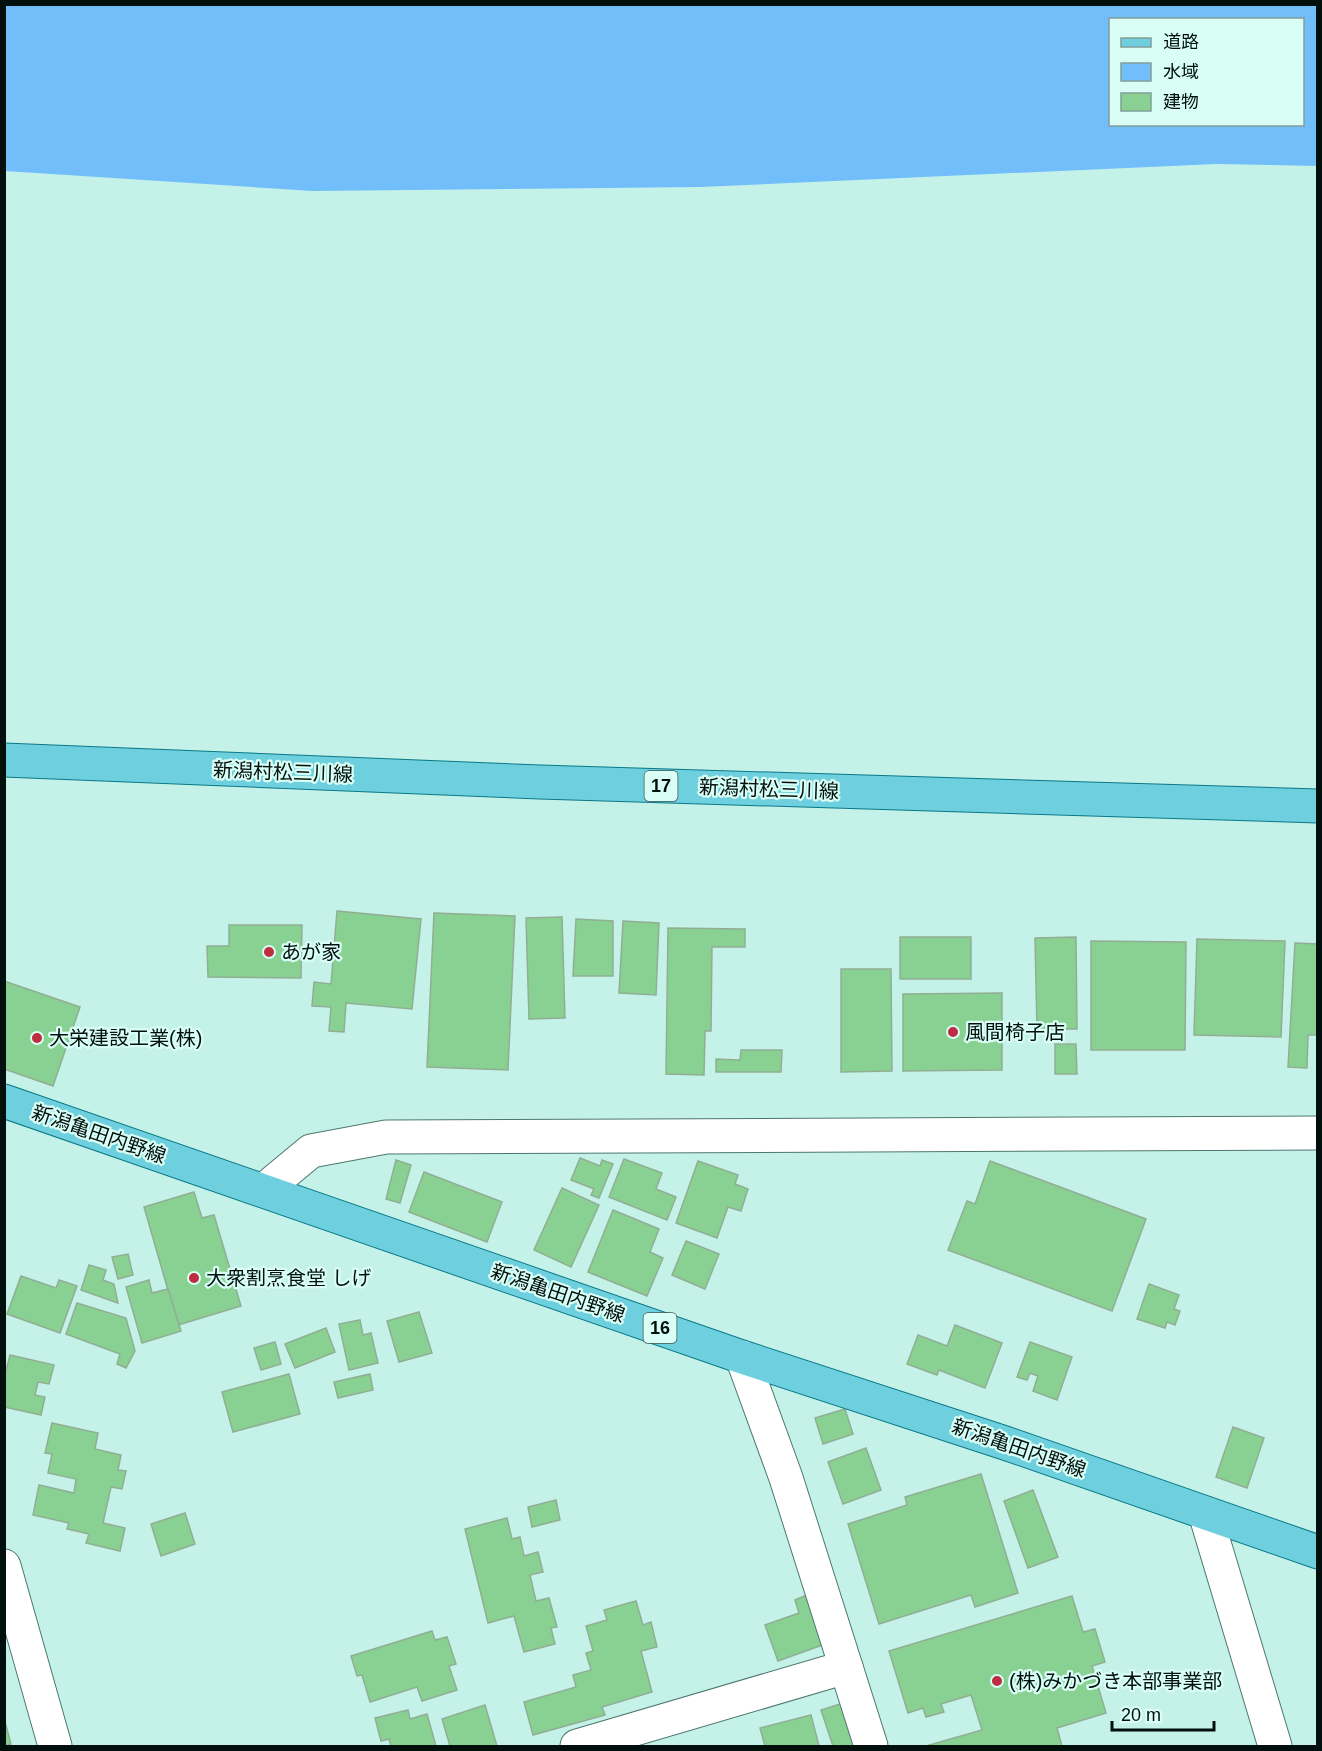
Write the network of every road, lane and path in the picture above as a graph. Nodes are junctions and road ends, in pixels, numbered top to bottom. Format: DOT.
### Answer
graph roads {
  1 [pos="4,760"];
  2 [pos="1317,806"];
  3 [pos="4,1101"];
  4 [pos="1317,1133"];
  5 [pos="264,1190"];
  6 [pos="742,1357"];
  7 [pos="1204,1512"];
  8 [pos="1317,1552"];
  9 [pos="4,1566"];
  10 [pos="846,1667"];
  11 [pos="55,1746"];
  12 [pos="577,1746"];
  13 [pos="871,1746"];
  14 [pos="1275,1746"];
  1 -- 2 [label="main road, 新潟村松三川線 / 17"];
  3 -- 5 [label="main road, 新潟亀田内野線 / 16"];
  4 -- 5 [label="street"];
  5 -- 6 [label="main road, 新潟亀田内野線 / 16"];
  6 -- 7 [label="main road, 新潟亀田内野線 / 16"];
  6 -- 10 [label="street"];
  7 -- 8 [label="main road, 新潟亀田内野線 / 16"];
  7 -- 14 [label="street"];
  9 -- 11 [label="street"];
  10 -- 12 [label="street"];
  10 -- 13 [label="street"];
}
